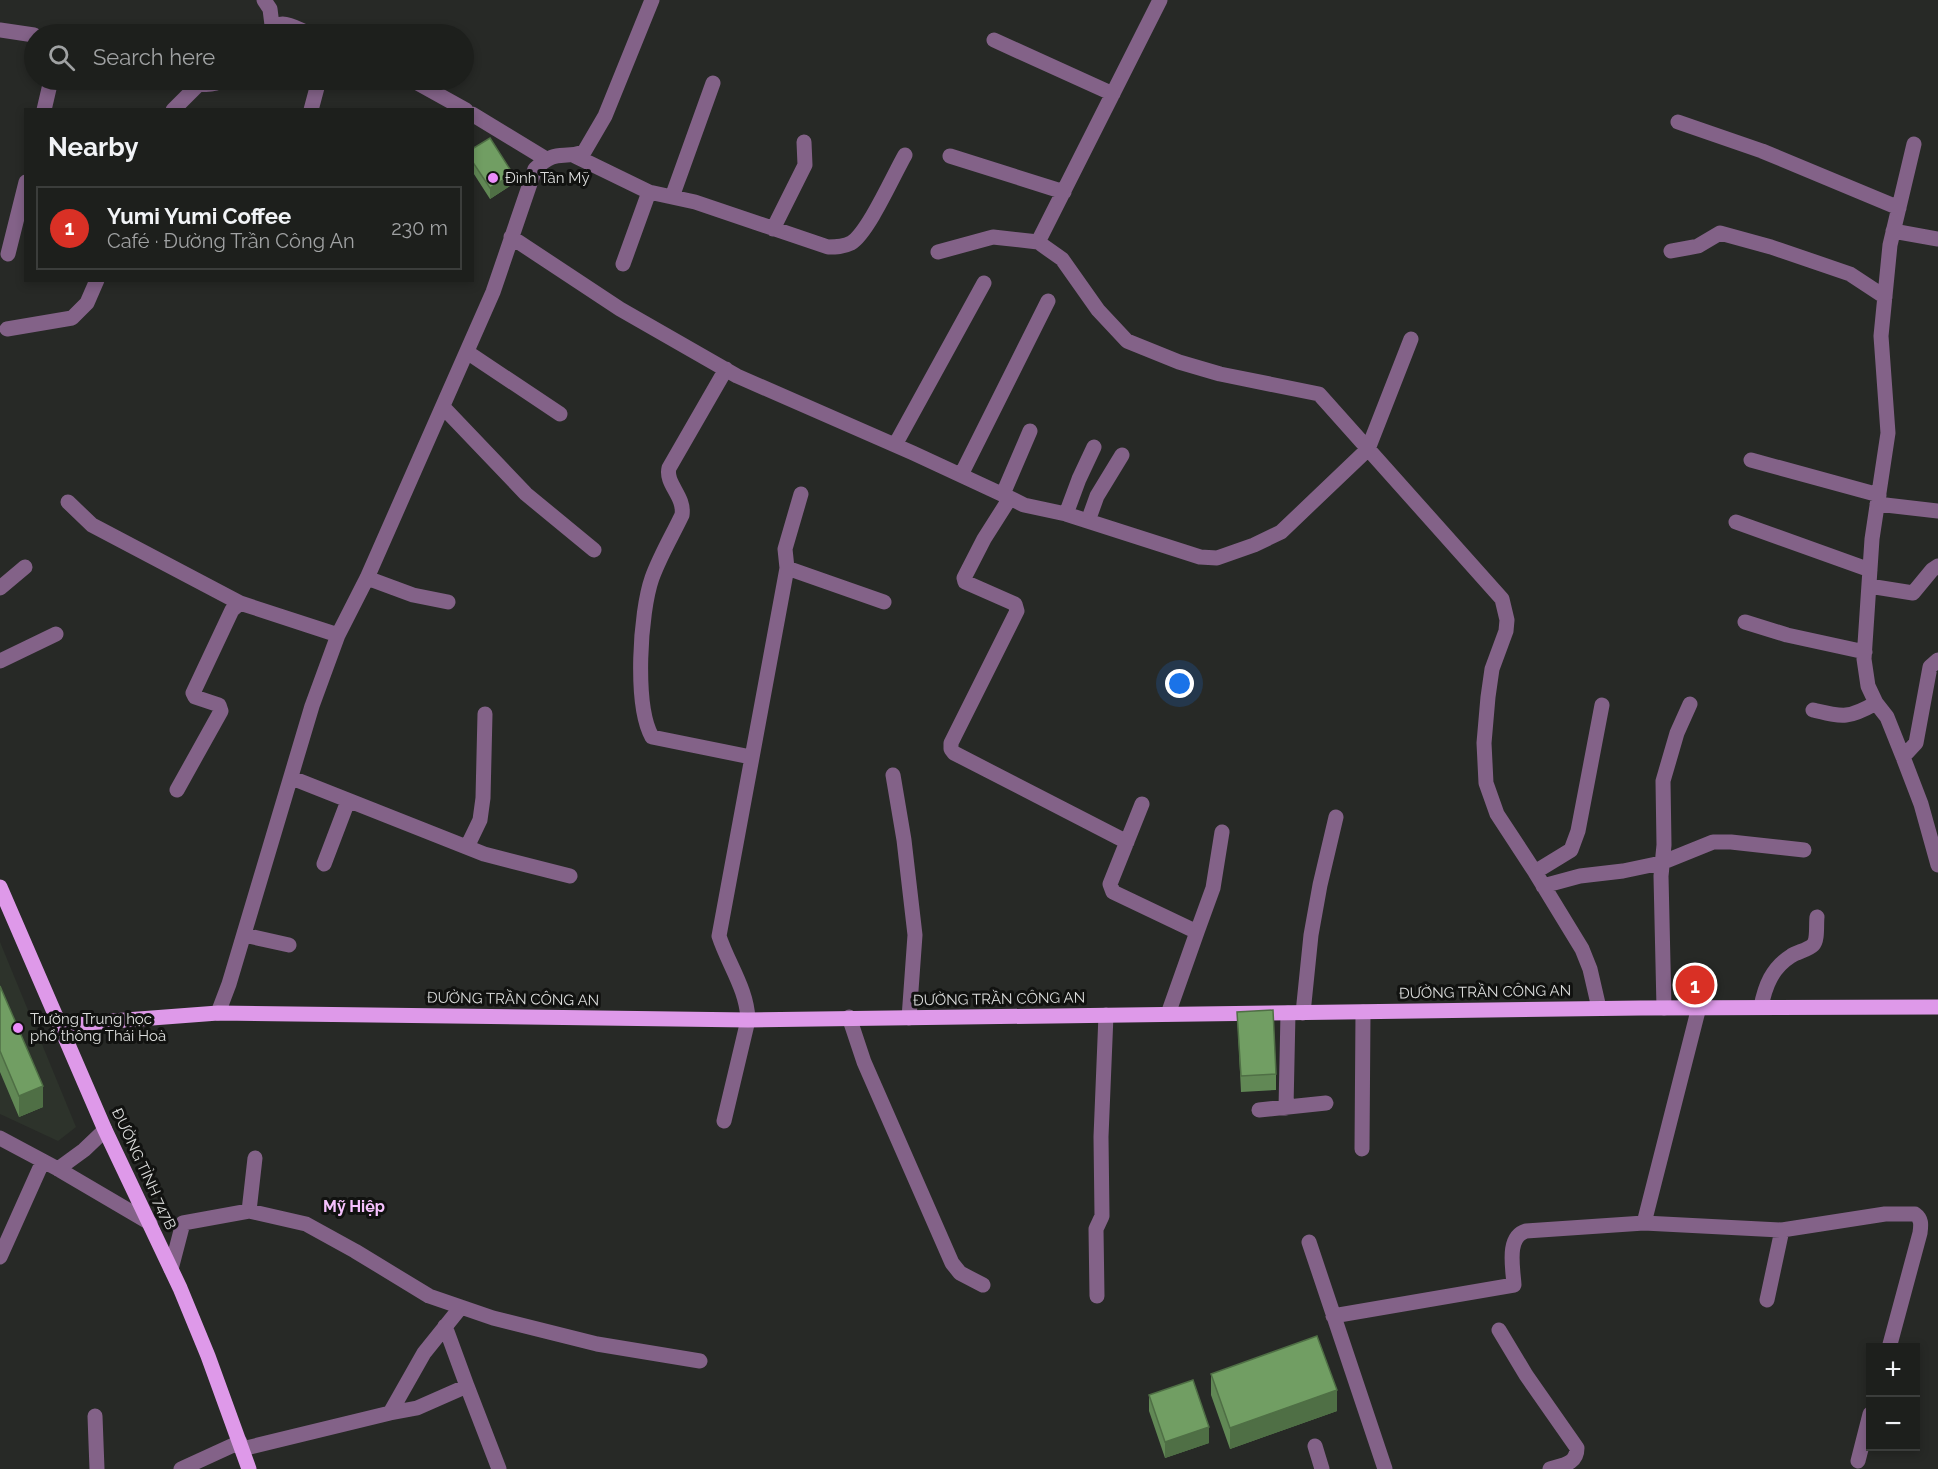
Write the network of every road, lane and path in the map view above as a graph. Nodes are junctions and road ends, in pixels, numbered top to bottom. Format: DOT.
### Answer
graph roads {
  1 [pos="264,0"];
  2 [pos="652,0"];
  3 [pos="1160,0"];
  4 [pos="269,24"];
  5 [pos="0,30"];
  6 [pos="24,34"];
  7 [pos="994,40"];
  8 [pos="713,83"];
  9 [pos="49,90"];
  10 [pos="187,90"];
  11 [pos="316,90"];
  12 [pos="430,90"];
  13 [pos="1113,94"];
  14 [pos="44,108"];
  15 [pos="174,108"];
  16 [pos="312,108"];
  17 [pos="462,108"];
  18 [pos="474,115"];
  19 [pos="1678,122"];
  20 [pos="804,142"];
  21 [pos="1914,144"];
  22 [pos="905,154"];
  23 [pos="575,156"];
  24 [pos="950,156"];
  25 [pos="546,159"];
  26 [pos="24,191"];
  27 [pos="649,192"];
  28 [pos="1064,192"];
  29 [pos="672,197"];
  30 [pos="1899,208"];
  31 [pos="773,229"];
  32 [pos="1893,231"];
  33 [pos="511,237"];
  34 [pos="1938,239"];
  35 [pos="1038,242"];
  36 [pos="1671,251"];
  37 [pos="938,252"];
  38 [pos="8,254"];
  39 [pos="623,264"];
  40 [pos="96,282"];
  41 [pos="984,283"];
  42 [pos="1885,297"];
  43 [pos="1048,301"];
  44 [pos="7,329"];
  45 [pos="1411,339"];
  46 [pos="467,352"];
  47 [pos="726,369"];
  48 [pos="443,407"];
  49 [pos="560,414"];
  50 [pos="1030,430"];
  51 [pos="896,445"];
  52 [pos="1094,447"];
  53 [pos="1368,449"];
  54 [pos="1122,455"];
  55 [pos="1751,460"];
  56 [pos="961,475"];
  57 [pos="801,494"];
  58 [pos="1006,496"];
  59 [pos="1878,500"];
  60 [pos="68,502"];
  61 [pos="1938,511"];
  62 [pos="1066,514"];
  63 [pos="1088,521"];
  64 [pos="1736,522"];
  65 [pos="594,550"];
  66 [pos="1938,566"];
  67 [pos="25,567"];
  68 [pos="787,568"];
  69 [pos="1870,570"];
  70 [pos="367,578"];
  71 [pos="1869,586"];
  72 [pos="0,588"];
  73 [pos="448,602"];
  74 [pos="884,602"];
  75 [pos="240,603"];
  76 [pos="1745,622"];
  77 [pos="56,634"];
  78 [pos="338,635"];
  79 [pos="1865,652"];
  80 [pos="1938,660"];
  81 [pos="0,661"];
  82 [pos="1690,704"];
  83 [pos="1876,704"];
  84 [pos="1602,705"];
  85 [pos="1813,710"];
  86 [pos="485,714"];
  87 [pos="751,757"];
  88 [pos="1903,757"];
  89 [pos="893,775"];
  90 [pos="292,778"];
  91 [pos="177,790"];
  92 [pos="348,801"];
  93 [pos="1142,804"];
  94 [pos="1336,817"];
  95 [pos="1222,832"];
  96 [pos="1127,842"];
  97 [pos="467,847"];
  98 [pos="1804,850"];
  99 [pos="1661,862"];
  100 [pos="324,864"];
  101 [pos="1938,865"];
  102 [pos="570,876"];
  103 [pos="1539,879"];
  104 [pos="0,887"];
  105 [pos="1816,917"];
  106 [pos="1197,932"];
  107 [pos="244,936"];
  108 [pos="289,945"];
  109 [pos="1699,1007"];
  110 [pos="1761,1007"];
  111 [pos="1938,1007"];
  112 [pos="1599,1008"];
  113 [pos="1664,1008"];
  114 [pos="1296,1012"];
  115 [pos="1363,1012"];
  116 [pos="218,1013"];
  117 [pos="1168,1014"];
  118 [pos="1106,1015"];
  119 [pos="849,1017"];
  120 [pos="909,1018"];
  121 [pos="748,1020"];
  122 [pos="61,1026"];
  123 [pos="1326,1102"];
  124 [pos="1286,1108"];
  125 [pos="1259,1110"];
  126 [pos="724,1121"];
  127 [pos="105,1130"];
  128 [pos="0,1138"];
  129 [pos="1362,1149"];
  130 [pos="255,1158"];
  131 [pos="43,1161"];
  132 [pos="58,1169"];
  133 [pos="249,1210"];
  134 [pos="150,1223"];
  135 [pos="1644,1223"];
  136 [pos="1782,1230"];
  137 [pos="1308,1242"];
  138 [pos="0,1257"];
  139 [pos="171,1269"];
  140 [pos="983,1285"];
  141 [pos="1097,1296"];
  142 [pos="1767,1300"];
  143 [pos="461,1307"];
  144 [pos="1333,1316"];
  145 [pos="446,1326"];
  146 [pos="1499,1330"];
  147 [pos="1890,1343"];
  148 [pos="700,1360"];
  149 [pos="467,1386"];
  150 [pos="390,1413"];
  151 [pos="95,1416"];
  152 [pos="1866,1430"];
  153 [pos="241,1446"];
  154 [pos="1315,1446"];
  155 [pos="1858,1461"];
  156 [pos="96,1469"];
  157 [pos="181,1469"];
  158 [pos="249,1469"];
  159 [pos="499,1469"];
  160 [pos="1322,1469"];
  161 [pos="1384,1469"];
  162 [pos="1550,1469"];
  1 -- 4 [label="street"];
  2 -- 23 [label="street"];
  3 -- 13 [label="street"];
  5 -- 6 [label="street"];
  7 -- 13 [label="street"];
  8 -- 29 [label="street"];
  9 -- 14 [label="street"];
  10 -- 15 [label="street"];
  11 -- 16 [label="street"];
  12 -- 17 [label="street"];
  13 -- 28 [label="street"];
  18 -- 25 [label="street"];
  19 -- 30 [label="street"];
  20 -- 31 [label="street"];
  21 -- 30 [label="street"];
  22 -- 31 [label="street"];
  23 -- 25 [label="street"];
  23 -- 27 [label="street"];
  24 -- 28 [label="street"];
  25 -- 33 [label="street"];
  26 -- 38 [label="street"];
  27 -- 29 [label="street"];
  27 -- 39 [label="street"];
  28 -- 35 [label="street"];
  29 -- 31 [label="street"];
  30 -- 32 [label="street"];
  32 -- 34 [label="street"];
  32 -- 42 [label="street"];
  33 -- 46 [label="street"];
  33 -- 47 [label="street"];
  35 -- 37 [label="street"];
  35 -- 53 [label="street"];
  36 -- 42 [label="street"];
  40 -- 44 [label="street"];
  41 -- 51 [label="street"];
  42 -- 59 [label="street"];
  43 -- 56 [label="street"];
  45 -- 53 [label="street"];
  46 -- 48 [label="street"];
  46 -- 49 [label="street"];
  47 -- 51 [label="street"];
  47 -- 87 [label="street"];
  48 -- 65 [label="street"];
  48 -- 70 [label="street"];
  50 -- 58 [label="street"];
  51 -- 56 [label="street"];
  52 -- 62 [label="street"];
  53 -- 63 [label="street"];
  53 -- 103 [label="street"];
  54 -- 63 [label="street"];
  55 -- 59 [label="street"];
  56 -- 58 [label="street"];
  57 -- 68 [label="street"];
  58 -- 62 [label="street"];
  58 -- 96 [label="street"];
  59 -- 61 [label="street"];
  59 -- 69 [label="street"];
  60 -- 75 [label="street"];
  62 -- 63 [label="street"];
  64 -- 69 [label="street"];
  66 -- 71 [label="street"];
  67 -- 72 [label="street"];
  68 -- 74 [label="street"];
  68 -- 87 [label="street"];
  69 -- 71 [label="street"];
  70 -- 73 [label="street"];
  70 -- 78 [label="street"];
  71 -- 79 [label="street"];
  75 -- 78 [label="street"];
  75 -- 91 [label="street"];
  76 -- 79 [label="street"];
  77 -- 81 [label="street"];
  78 -- 90 [label="street"];
  79 -- 83 [label="street"];
  80 -- 88 [label="street"];
  82 -- 99 [label="street"];
  83 -- 85 [label="street"];
  83 -- 88 [label="street"];
  84 -- 103 [label="street"];
  86 -- 97 [label="street"];
  87 -- 121 [label="street"];
  88 -- 101 [label="street"];
  89 -- 120 [label="street"];
  90 -- 92 [label="street"];
  90 -- 107 [label="street"];
  92 -- 97 [label="street"];
  92 -- 100 [label="street"];
  93 -- 96 [label="street"];
  94 -- 114 [label="street"];
  95 -- 106 [label="street"];
  96 -- 106 [label="street"];
  97 -- 102 [label="street"];
  98 -- 99 [label="street"];
  99 -- 103 [label="street"];
  99 -- 113 [label="street"];
  103 -- 112 [label="street"];
  104 -- 122 [label="main road, ĐƯỜNG TỈNH 747B"];
  105 -- 110 [label="street"];
  106 -- 117 [label="street"];
  107 -- 108 [label="street"];
  107 -- 116 [label="street"];
  109 -- 110 [label="main road, ĐƯỜNG TRẦN CÔNG AN"];
  109 -- 113 [label="main road, ĐƯỜNG TRẦN CÔNG AN"];
  109 -- 135 [label="street"];
  110 -- 111 [label="main road, ĐƯỜNG TRẦN CÔNG AN"];
  112 -- 113 [label="main road, ĐƯỜNG TRẦN CÔNG AN"];
  112 -- 115 [label="main road, ĐƯỜNG TRẦN CÔNG AN"];
  114 -- 115 [label="main road, ĐƯỜNG TRẦN CÔNG AN"];
  114 -- 117 [label="main road, ĐƯỜNG TRẦN CÔNG AN"];
  114 -- 124 [label="street"];
  115 -- 129 [label="street"];
  116 -- 121 [label="main road, ĐƯỜNG TRẦN CÔNG AN"];
  116 -- 122 [label="main road, ĐƯỜNG TRẦN CÔNG AN"];
  117 -- 118 [label="main road, ĐƯỜNG TRẦN CÔNG AN"];
  118 -- 120 [label="main road, ĐƯỜNG TRẦN CÔNG AN"];
  118 -- 141 [label="street"];
  119 -- 120 [label="main road, ĐƯỜNG TRẦN CÔNG AN"];
  119 -- 121 [label="main road, ĐƯỜNG TRẦN CÔNG AN"];
  119 -- 140 [label="street"];
  121 -- 126 [label="street"];
  122 -- 127 [label="main road, ĐƯỜNG TỈNH 747B"];
  123 -- 124 [label="street"];
  124 -- 125 [label="street"];
  127 -- 132 [label="street"];
  127 -- 134 [label="main road, ĐƯỜNG TỈNH 747B"];
  128 -- 131 [label="street"];
  130 -- 133 [label="street"];
  131 -- 132 [label="street"];
  131 -- 138 [label="street"];
  132 -- 134 [label="street"];
  133 -- 139 [label="street"];
  133 -- 143 [label="street"];
  134 -- 139 [label="main road, ĐƯỜNG TỈNH 747B"];
  135 -- 136 [label="street"];
  135 -- 144 [label="street"];
  136 -- 142 [label="street"];
  136 -- 147 [label="street"];
  137 -- 144 [label="street"];
  139 -- 153 [label="main road, ĐƯỜNG TỈNH 747B"];
  143 -- 145 [label="street"];
  143 -- 148 [label="street"];
  144 -- 161 [label="street"];
  145 -- 149 [label="street"];
  145 -- 150 [label="street"];
  146 -- 162 [label="street"];
  149 -- 150 [label="street"];
  149 -- 159 [label="street"];
  150 -- 153 [label="street"];
  151 -- 156 [label="street"];
  152 -- 155 [label="street"];
  153 -- 157 [label="street"];
  153 -- 158 [label="main road, ĐƯỜNG TỈNH 747B"];
  154 -- 160 [label="street"];
}
